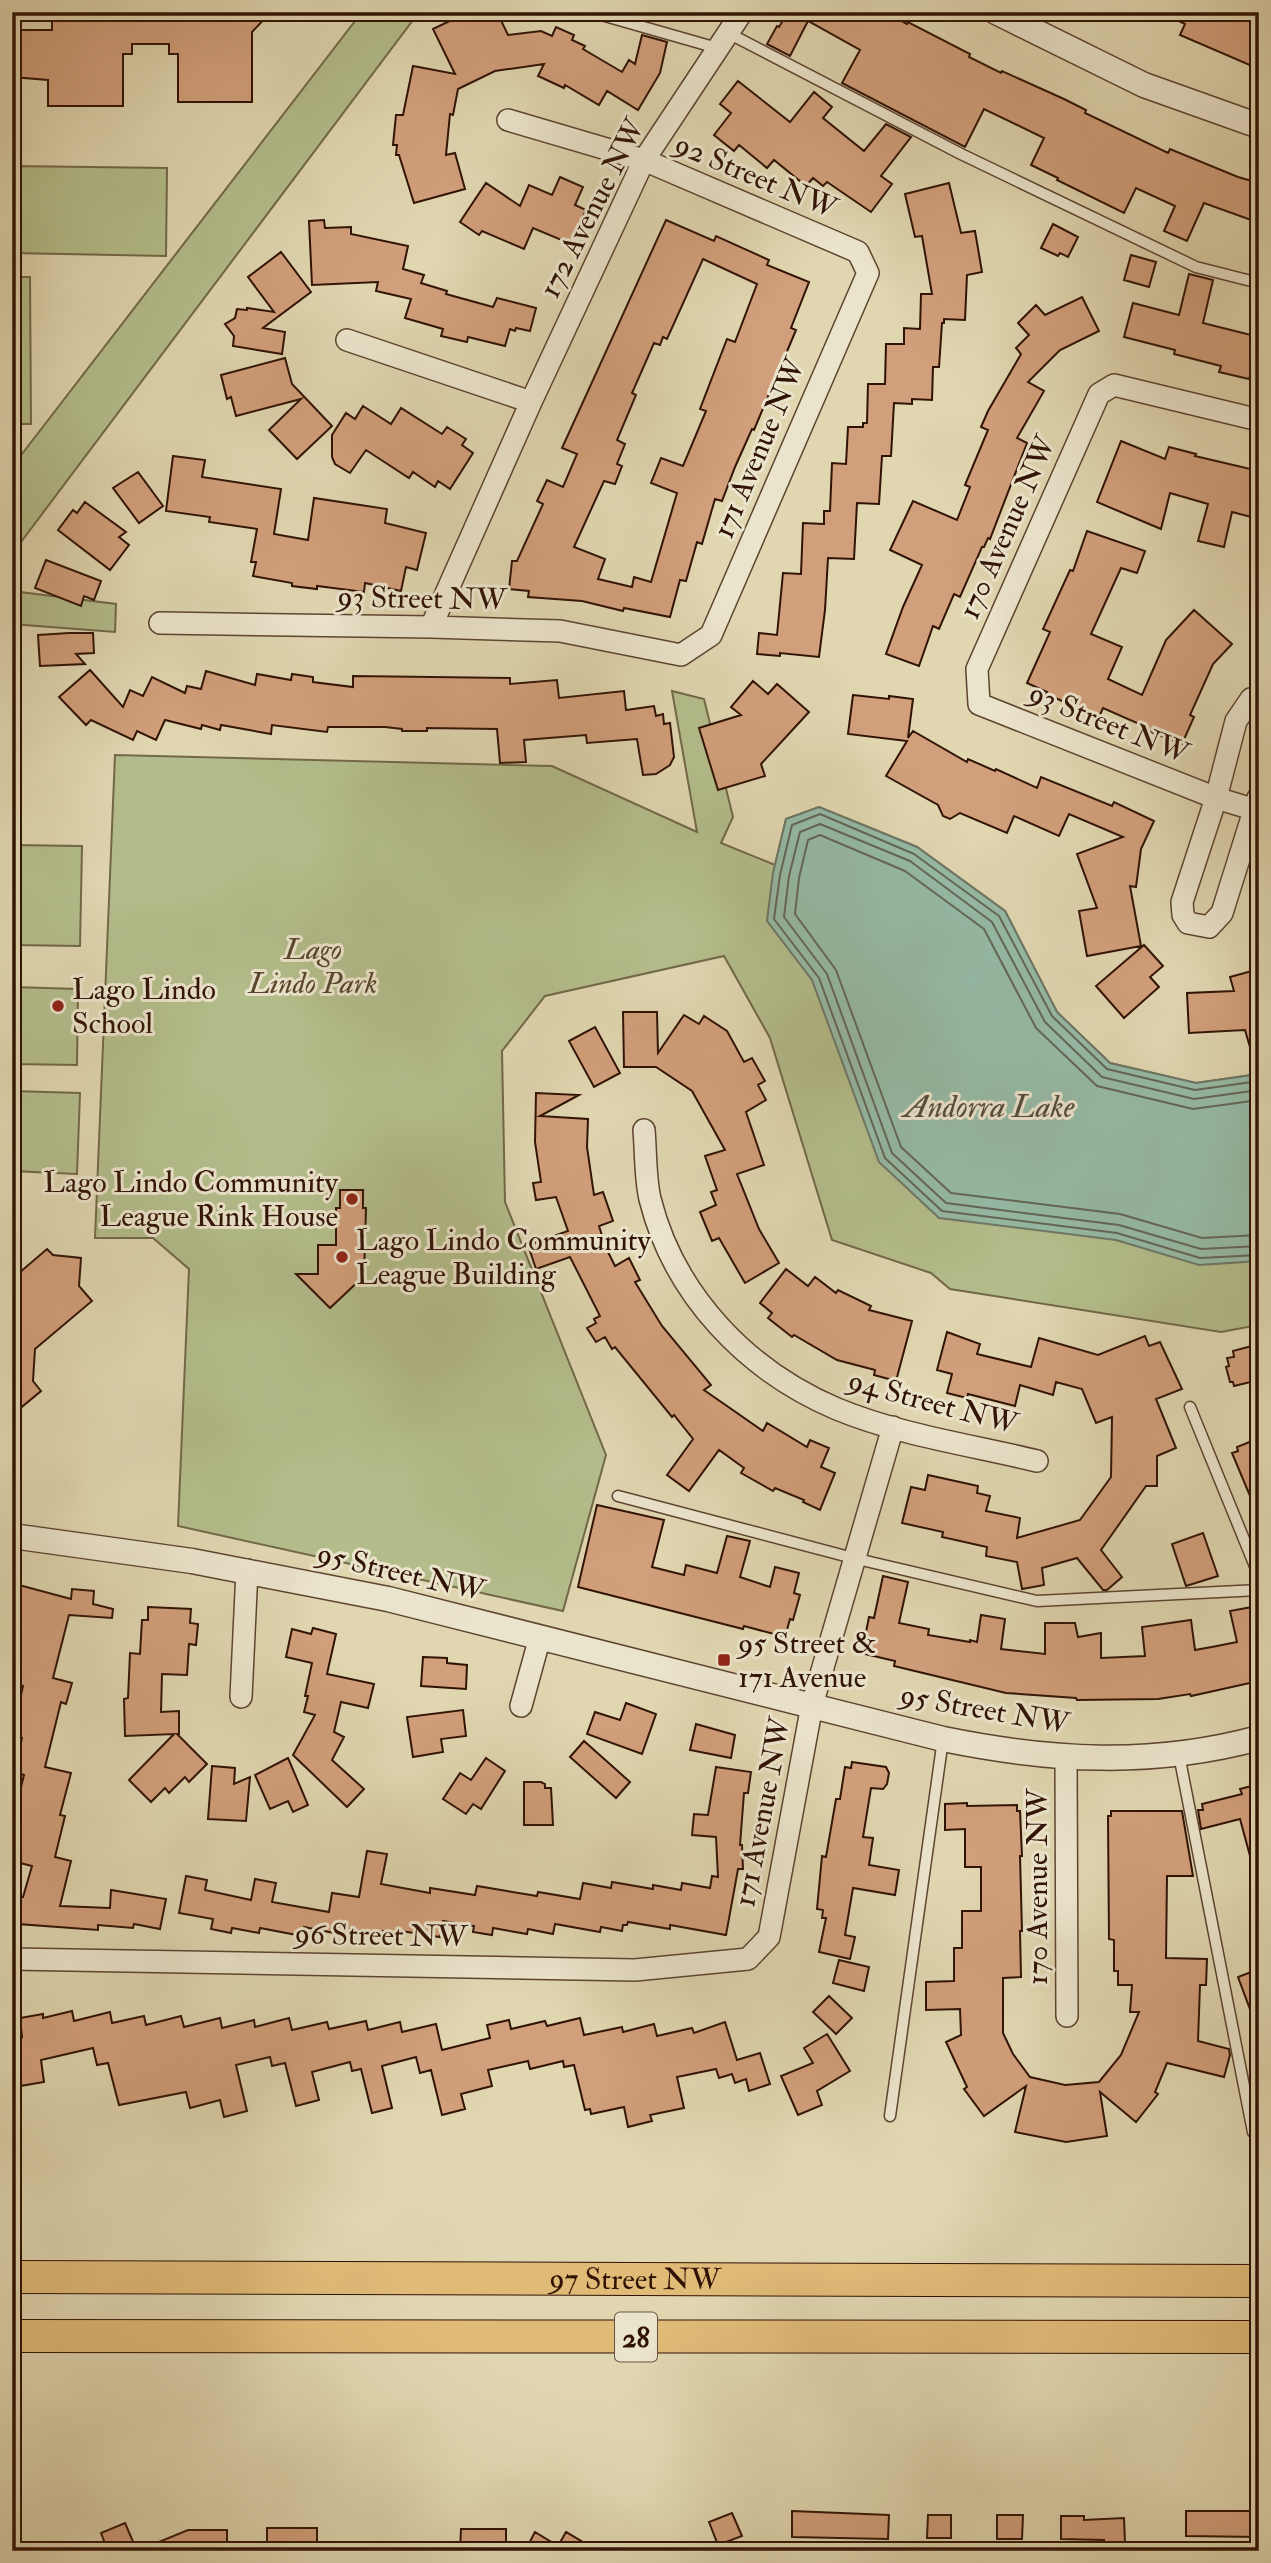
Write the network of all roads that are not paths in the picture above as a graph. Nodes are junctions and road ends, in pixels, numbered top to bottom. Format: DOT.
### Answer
graph roads {
  1 [pos="591,12"];
  2 [pos="742,12"];
  3 [pos="996,12"];
  4 [pos="722,40"];
  5 [pos="508,120"];
  6 [pos="1259,126"];
  7 [pos="643,160"];
  8 [pos="858,252"];
  9 [pos="1259,283"];
  10 [pos="347,340"];
  11 [pos="531,402"];
  12 [pos="1259,420"];
  13 [pos="160,623"];
  14 [pos="431,627"];
  15 [pos="681,655"];
  16 [pos="1259,701"];
  17 [pos="979,704"];
  18 [pos="1216,798"];
  19 [pos="1258,806"];
  20 [pos="644,1130"];
  21 [pos="1190,1407"];
  22 [pos="893,1427"];
  23 [pos="1037,1461"];
  24 [pos="618,1496"];
  25 [pos="12,1536"];
  26 [pos="853,1558"];
  27 [pos="247,1570"];
  28 [pos="1259,1576"];
  29 [pos="1259,1590"];
  30 [pos="540,1637"];
  31 [pos="241,1697"];
  32 [pos="812,1705"];
  33 [pos="521,1706"];
  34 [pos="1259,1738"];
  35 [pos="943,1739"];
  36 [pos="1179,1755"];
  37 [pos="1066,1758"];
  38 [pos="12,1959"];
  39 [pos="748,1959"];
  40 [pos="1067,2016"];
  41 [pos="890,2116"];
  42 [pos="1253,2132"];
  43 [pos="12,2277"];
  44 [pos="1259,2281"];
  45 [pos="12,2336"];
  46 [pos="1259,2337"];
  1 -- 4 [label="lane"];
  2 -- 4 [label="street, 172 Avenue NW"];
  3 -- 6 [label="street"];
  4 -- 7 [label="street, 172 Avenue NW"];
  4 -- 9 [label="lane"];
  5 -- 7 [label="street, 92 Street NW"];
  7 -- 8 [label="street, 92 Street NW"];
  7 -- 11 [label="street, 172 Avenue NW"];
  8 -- 15 [label="street, 171 Avenue NW"];
  10 -- 11 [label="street"];
  11 -- 14 [label="street, 172 Avenue NW"];
  12 -- 17 [label="street, 170 Avenue NW"];
  13 -- 14 [label="street, 93 Street NW"];
  14 -- 15 [label="street, 93 Street NW"];
  16 -- 18 [label="street, 93 Street NW"];
  17 -- 18 [label="street, 93 Street NW"];
  18 -- 19 [label="street, 93 Street NW"];
  18 -- 19 [label="street, 93 Street NW"];
  20 -- 22 [label="street, 94 Street NW"];
  21 -- 28 [label="lane"];
  22 -- 23 [label="street, 94 Street NW"];
  22 -- 26 [label="street, 171 Avenue NW"];
  24 -- 26 [label="lane"];
  25 -- 27 [label="street, 95 Street NW"];
  26 -- 29 [label="lane"];
  26 -- 32 [label="street, 171 Avenue NW"];
  27 -- 30 [label="street, 95 Street NW"];
  27 -- 31 [label="street"];
  30 -- 32 [label="street, 95 Street NW"];
  30 -- 33 [label="street"];
  32 -- 35 [label="street, 95 Street NW"];
  32 -- 39 [label="street, 171 Avenue NW"];
  34 -- 36 [label="street, 95 Street NW"];
  35 -- 37 [label="street, 95 Street NW"];
  35 -- 41 [label="lane"];
  36 -- 37 [label="street, 95 Street NW"];
  36 -- 42 [label="lane"];
  37 -- 40 [label="street, 170 Avenue NW"];
  38 -- 39 [label="street, 96 Street NW"];
  43 -- 44 [label="main road, 97 Street NW / 28"];
  45 -- 46 [label="main road, 97 Street NW / 28"];
}
